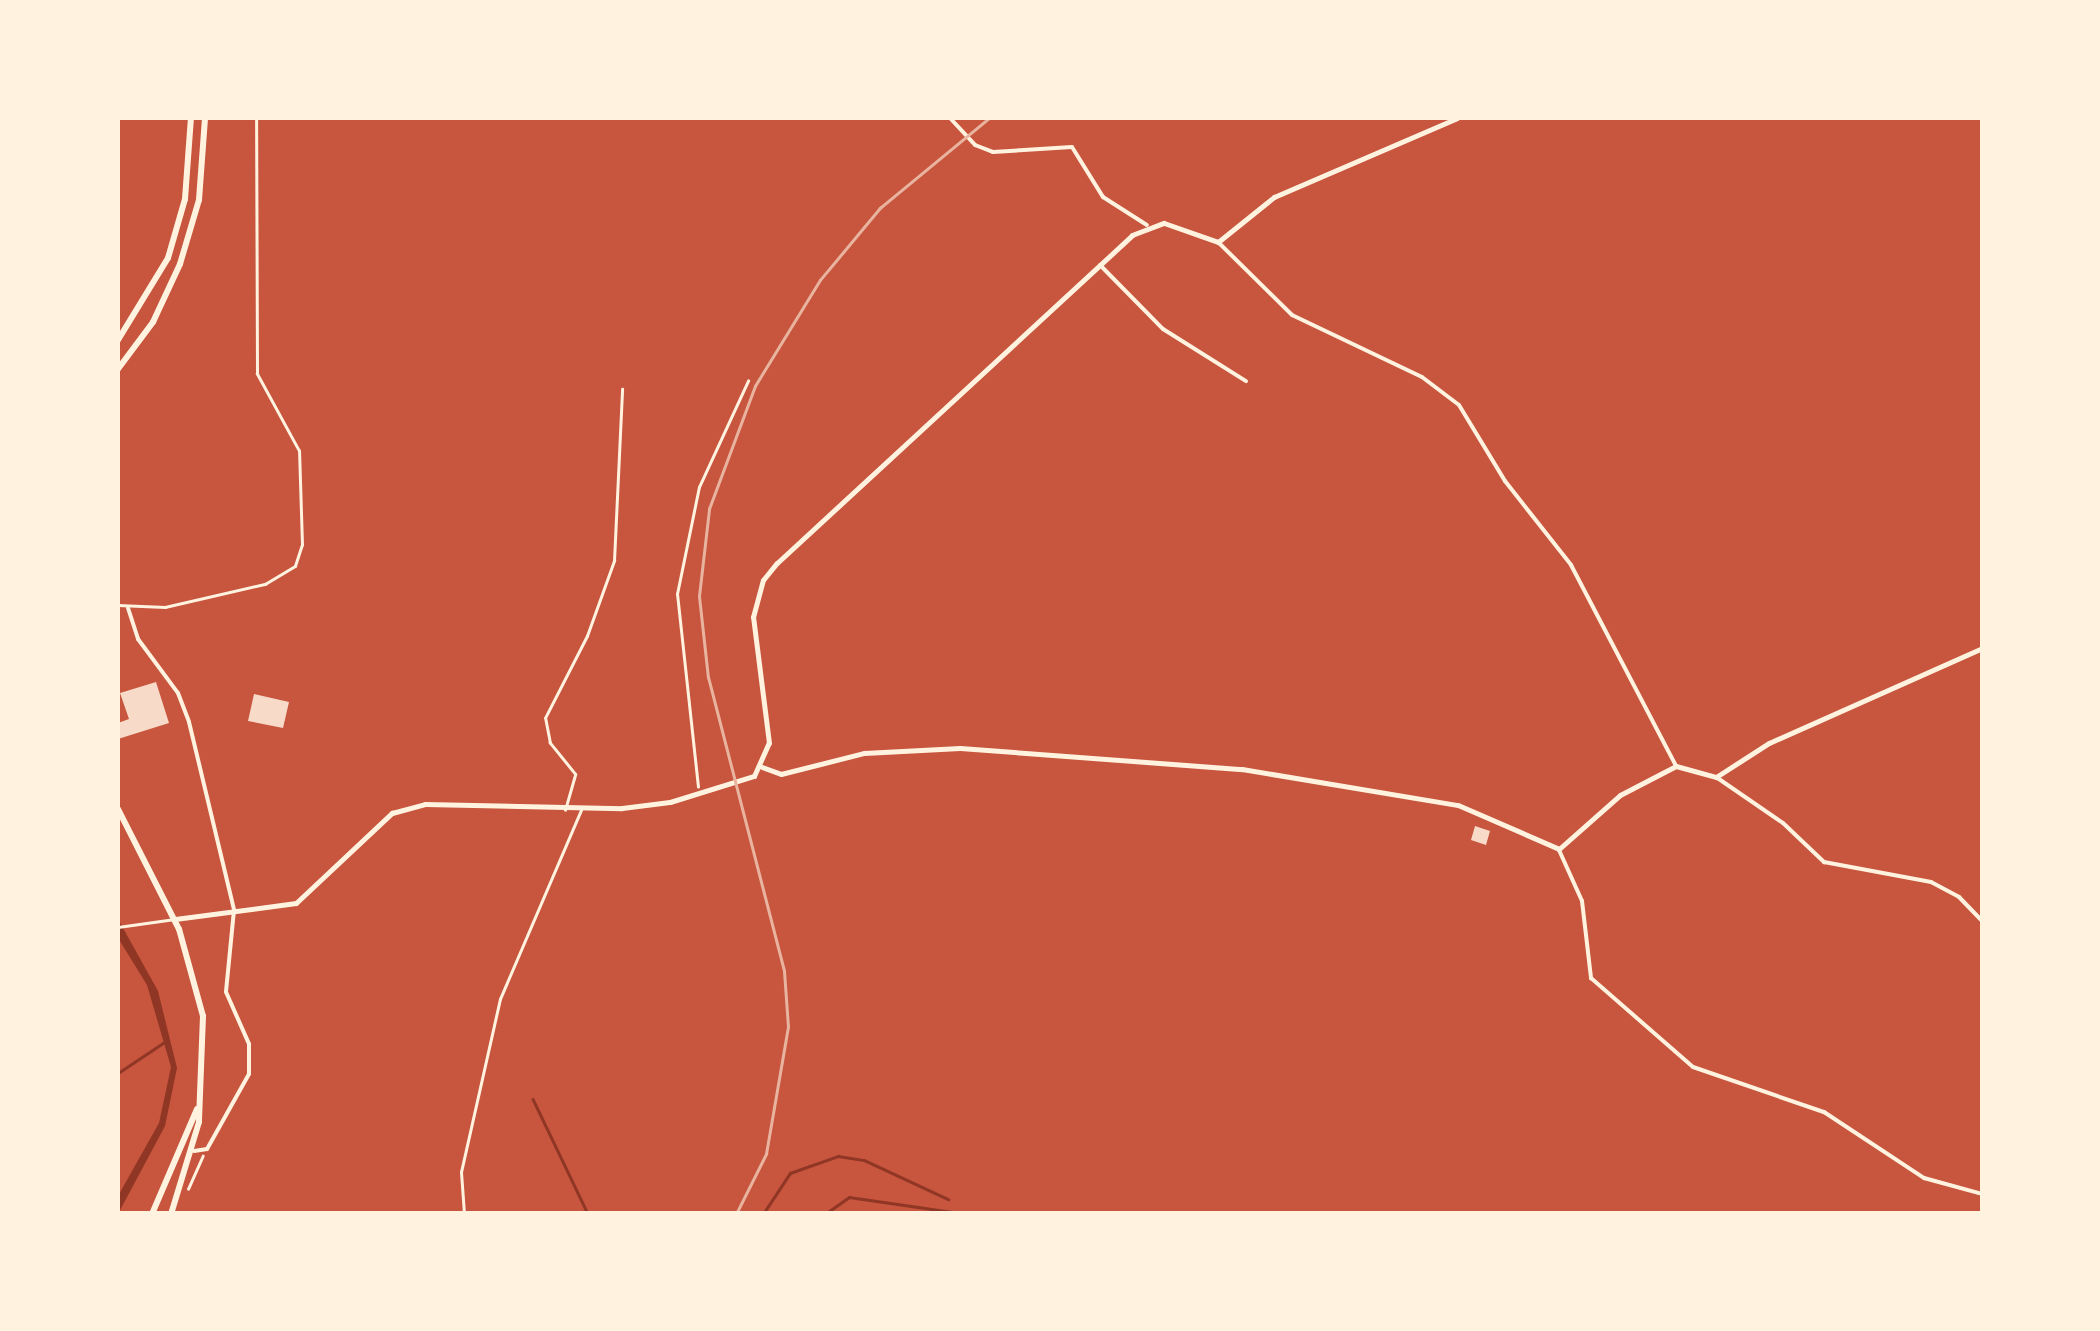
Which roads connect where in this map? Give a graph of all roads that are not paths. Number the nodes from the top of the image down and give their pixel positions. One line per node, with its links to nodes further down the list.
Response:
1 (191, 118): 9 (main road)
2 (205, 118): 10 (main road)
3 (256, 118): 14 (lane)
4 (950, 118): 6 (street)
5 (1457, 118): 7 (street)
6 (1147, 225): 7 (street); 8 (street)
7 (1218, 242): 16 (street)
8 (1100, 265): 11 (street); 17 (street)
9 (118, 340)
10 (118, 369)
11 (1246, 381)
12 (622, 389): 20 (lane)
13 (118, 606): 14 (lane)
14 (128, 608): 23 (street)
15 (1982, 648): 18 (street)
16 (1676, 766): 18 (street); 22 (street)
17 (761, 767): 21 (street); 22 (street)
18 (1716, 777): 25 (street)
19 (118, 809): 24 (main road)
20 (565, 810): 21 (street); 23 (street)
21 (581, 810): 32 (lane)
22 (1559, 849): 29 (street)
23 (234, 910): 24 (street); 28 (street)
24 (175, 919): 26 (lane); 27 (main road)
25 (1982, 921)
26 (118, 927)
27 (201, 1093): 28 (main road); 30 (main road)
28 (194, 1151): 31 (main road)
29 (1982, 1194)
30 (152, 1214)
31 (171, 1214)
32 (464, 1214)

